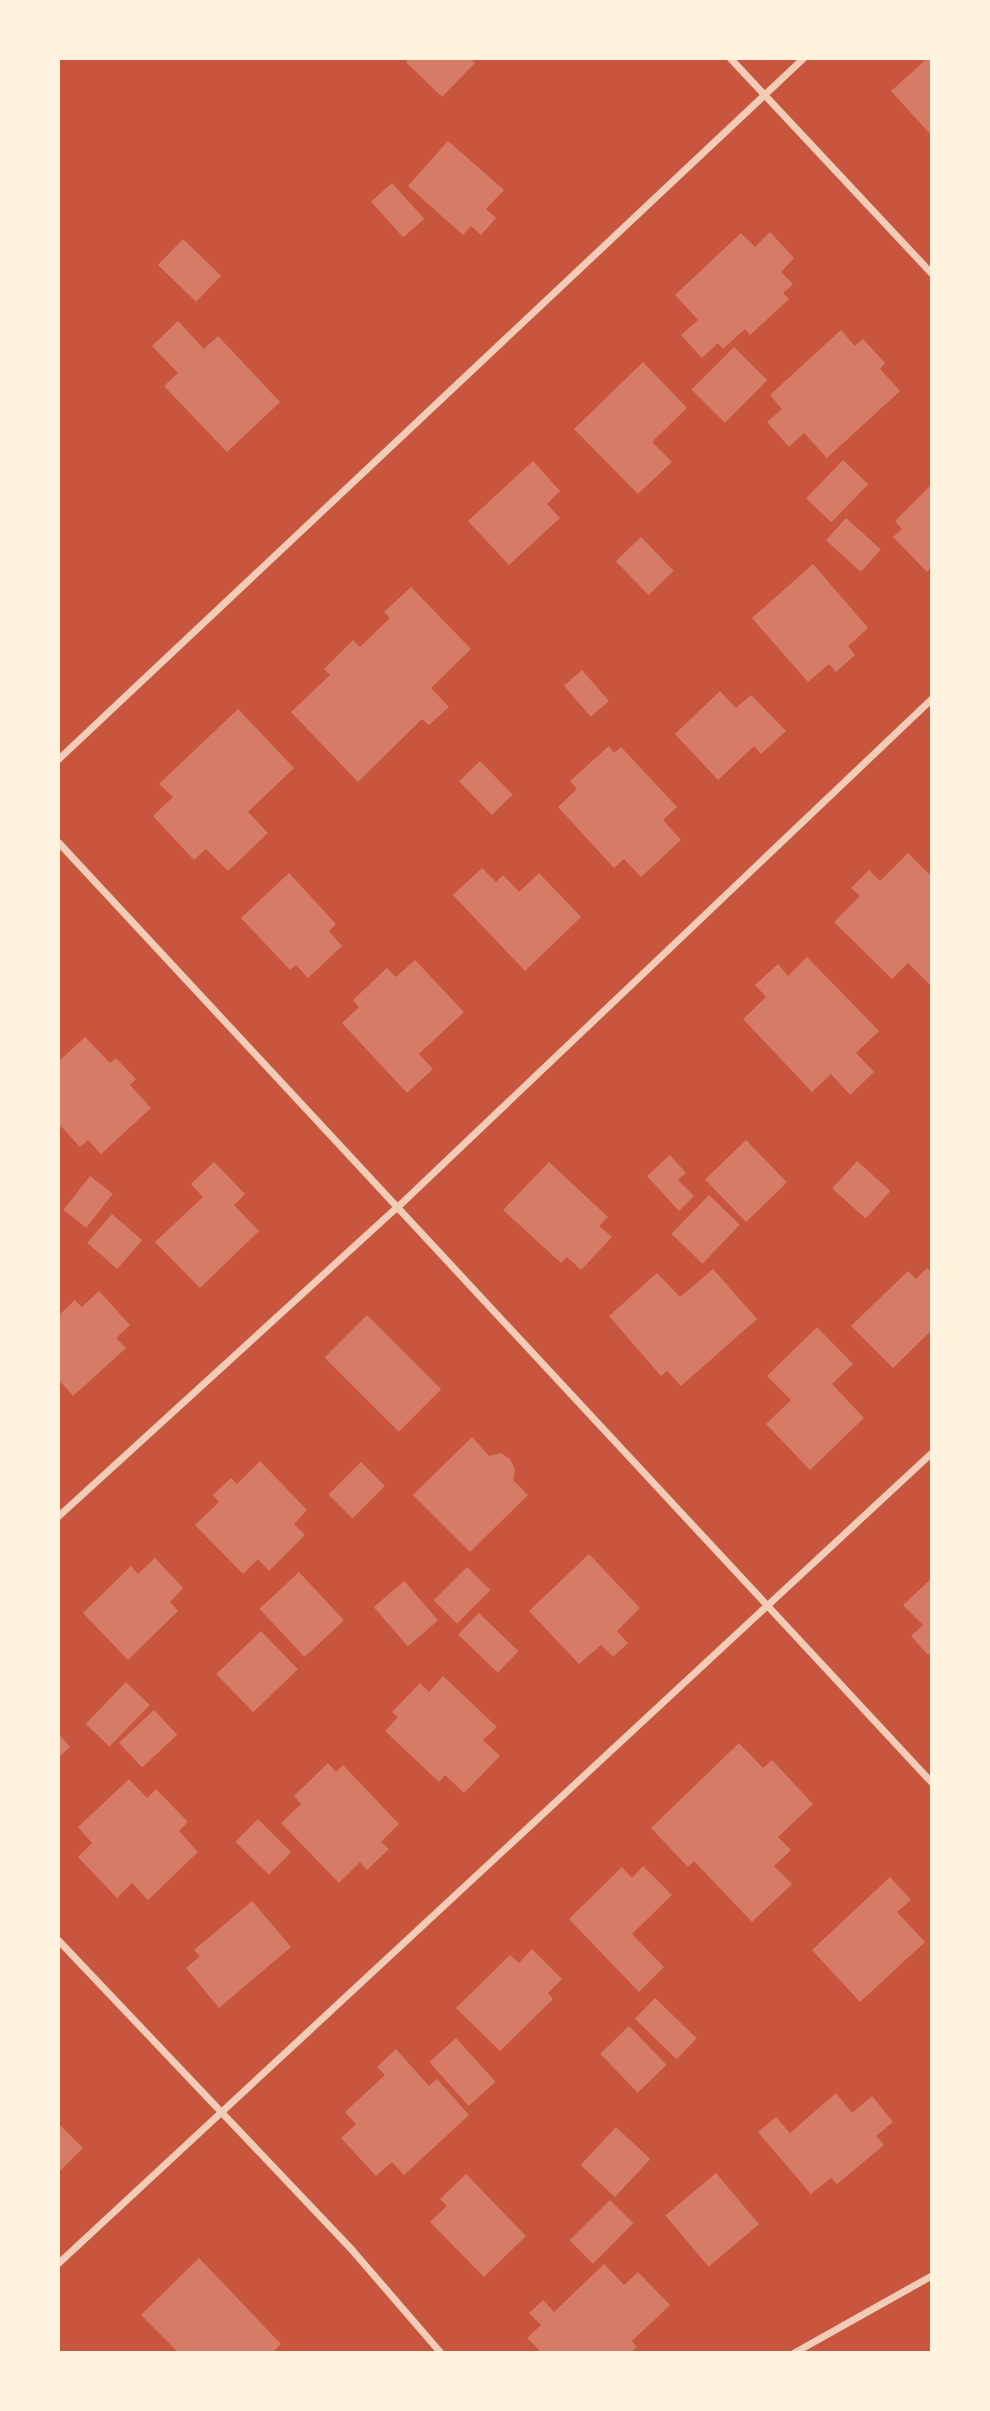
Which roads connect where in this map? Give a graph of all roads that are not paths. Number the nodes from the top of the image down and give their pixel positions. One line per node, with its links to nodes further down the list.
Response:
1 (730, 58): 3 (street)
2 (803, 58): 3 (street)
3 (764, 95): 4 (street); 6 (street)
4 (932, 274)
5 (932, 698): 8 (street)
6 (58, 759)
7 (58, 842): 8 (street)
8 (398, 1205): 10 (street); 11 (street)
9 (932, 1451): 11 (street)
10 (58, 1516)
11 (768, 1603): 12 (street); 14 (street)
12 (932, 1783)
13 (58, 1940): 14 (street)
14 (220, 2111): 15 (street); 17 (street)
15 (58, 2263)
16 (932, 2275): 18 (street)
17 (441, 2353)
18 (793, 2353)

